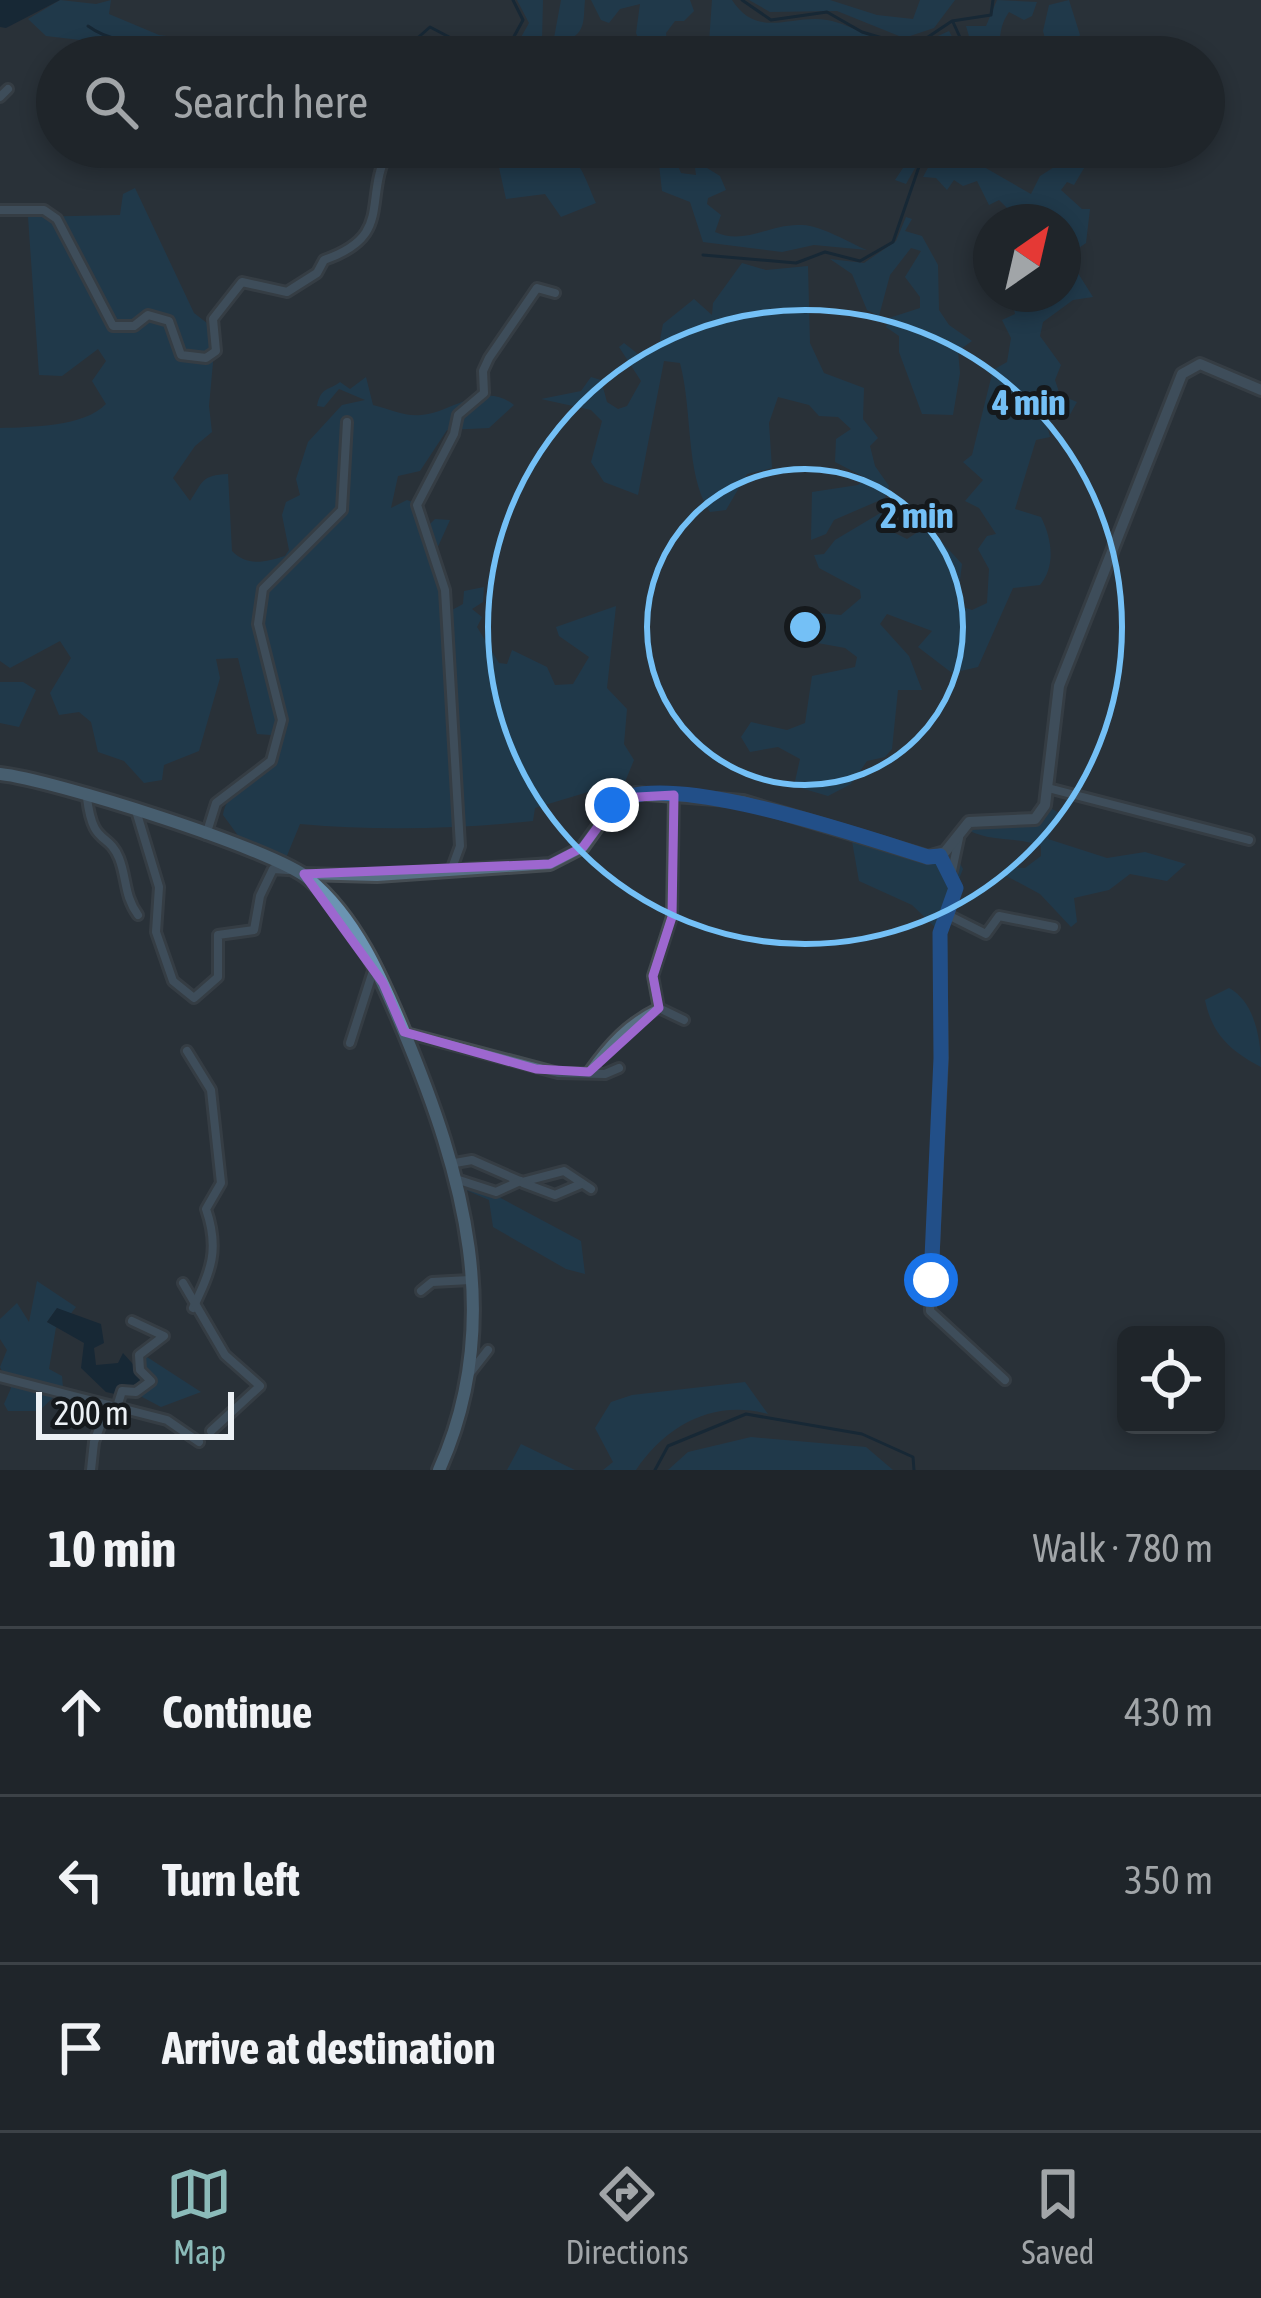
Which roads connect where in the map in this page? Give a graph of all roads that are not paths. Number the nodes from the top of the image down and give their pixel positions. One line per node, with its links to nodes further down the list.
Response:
1 (378, 168): 2 (street)
2 (0, 210)
3 (555, 292): 15 (street)
4 (1261, 390): 7 (street)
5 (347, 422): 12 (street)
6 (0, 774): 9 (main road)
7 (1046, 788): 11 (street); 13 (street)
8 (674, 795): 14 (street); 15 (street); 22 (street)
9 (87, 798): 10 (main road); 19 (street)
10 (137, 814): 12 (main road); 17 (street)
11 (962, 828): 14 (street); 16 (street)
12 (206, 835): 17 (main road)
13 (1249, 840)
14 (940, 856): 16 (street)
15 (452, 868): 17 (street)
16 (952, 872): 18 (street)
17 (302, 873): 21 (main road)
18 (946, 914): 20 (street); 42 (street)
19 (138, 915)
20 (1054, 927)
21 (375, 966): 24 (main road); 25 (street)
22 (659, 1008): 23 (street); 28 (street)
23 (684, 1020)
24 (404, 1032): 28 (street); 29 (main road)
25 (350, 1043)
26 (187, 1051): 37 (street)
27 (619, 1068): 28 (street)
28 (590, 1072)
29 (455, 1163): 30 (main road); 31 (street)
30 (459, 1180): 31 (street); 34 (main road)
31 (521, 1182): 32 (street); 32 (street)
32 (580, 1184): 33 (street)
33 (591, 1189)
34 (470, 1280): 36 (street); 40 (main road)
35 (183, 1283): 37 (street)
36 (421, 1291)
37 (193, 1308): 44 (street)
38 (132, 1321): 43 (street)
39 (488, 1350): 40 (street)
40 (470, 1373): 47 (main road)
41 (0, 1377): 43 (street)
42 (1005, 1380)
43 (111, 1409): 45 (street); 46 (street)
44 (211, 1431)
45 (199, 1442)
46 (91, 1470)
47 (439, 1470)

